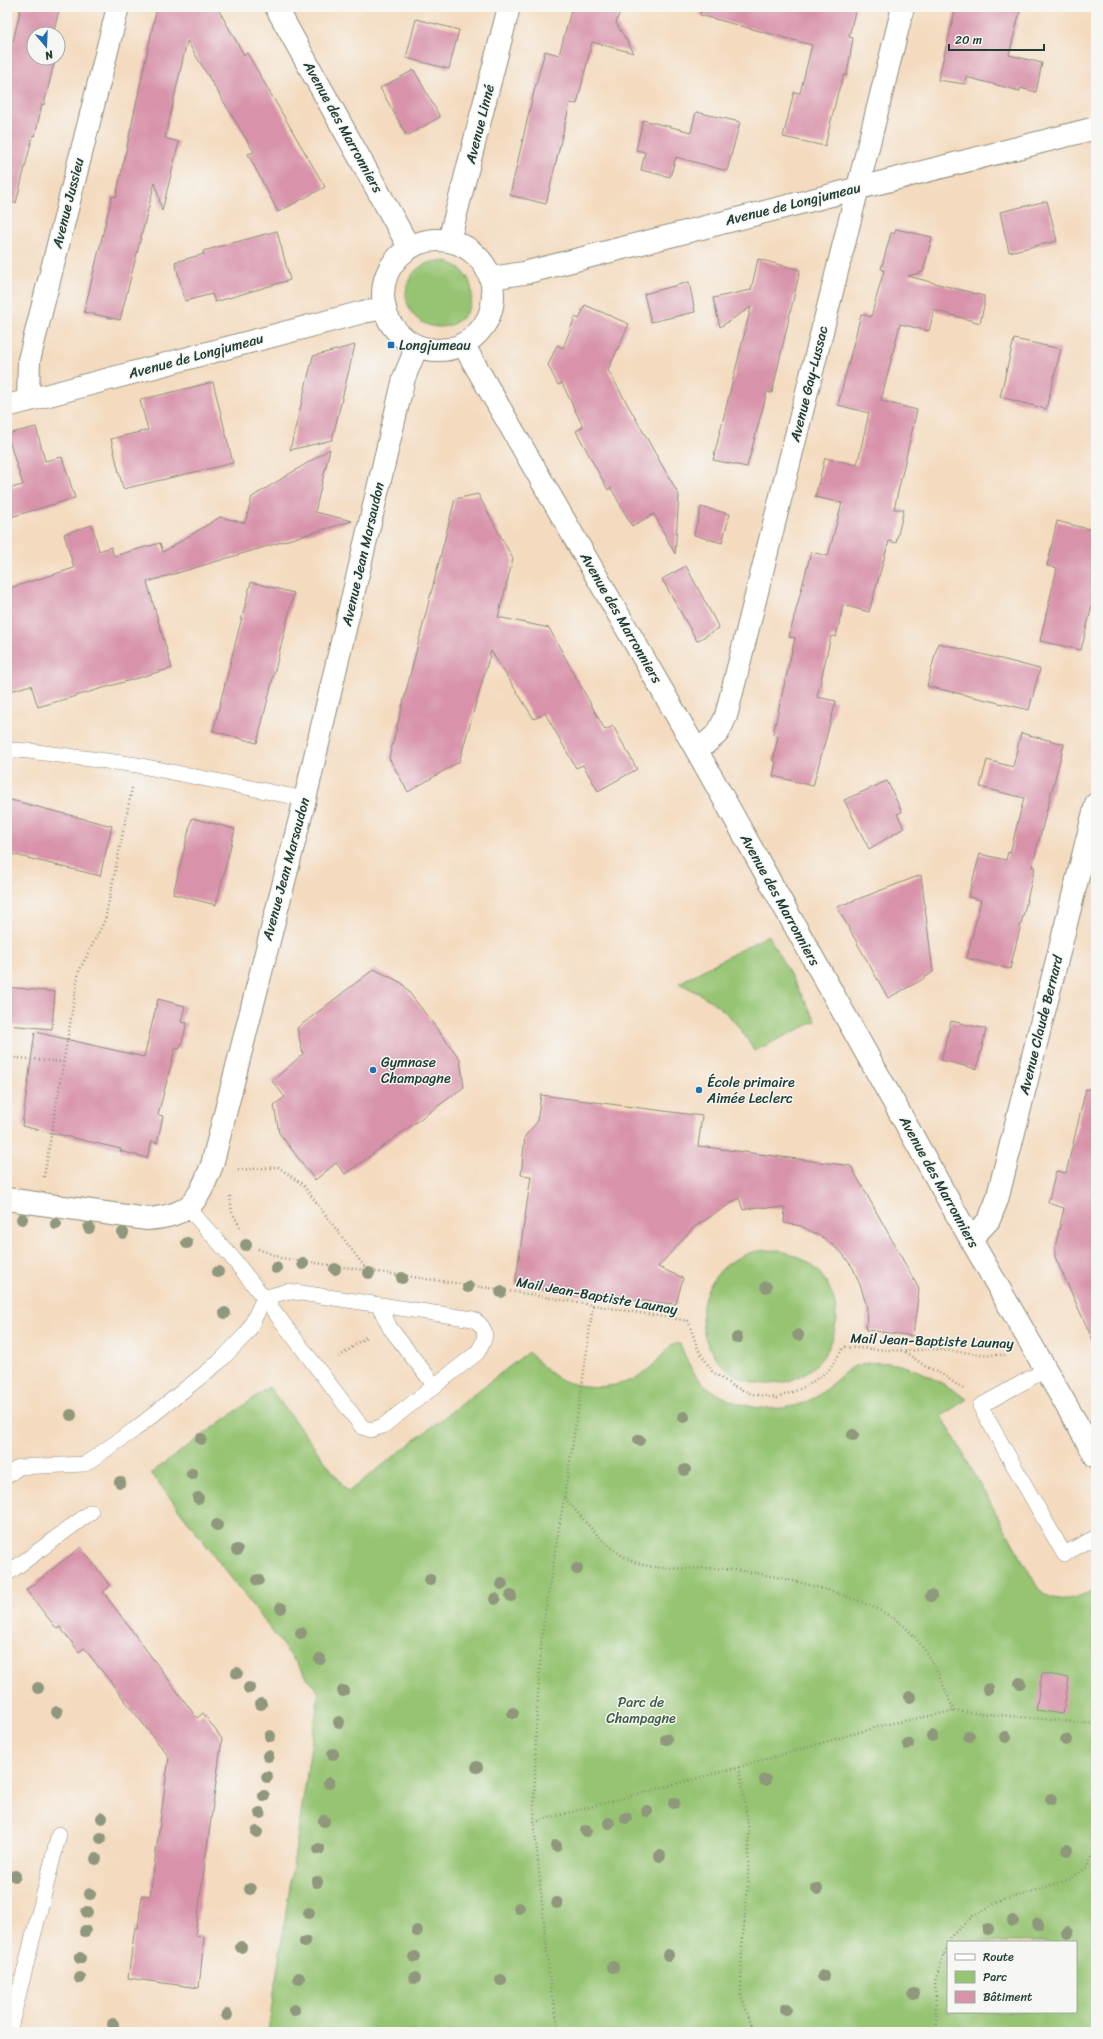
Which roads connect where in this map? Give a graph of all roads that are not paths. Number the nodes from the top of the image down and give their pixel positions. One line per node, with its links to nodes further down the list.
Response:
1 (118, 7): 13 (street, Avenue Jussieu)
2 (276, 7): 8 (street, Avenue des Marronniers)
3 (509, 7): 7 (street, Avenue Linné)
4 (902, 7): 6 (street, Avenue Gay-Lussac)
5 (1096, 128): 6 (street, Avenue de Longjumeau)
6 (858, 187): 9 (street, Avenue de Longjumeau); 16 (street, Avenue Gay-Lussac)
7 (449, 241): 8 (street); 9 (street)
8 (409, 248): 10 (street)
9 (491, 278): 11 (street)
10 (385, 308): 12 (street); 13 (street, Avenue de Longjumeau)
11 (463, 344): 12 (street); 16 (street, Avenue des Marronniers)
12 (417, 346): 17 (street, Avenue Jean Marsaudon)
13 (28, 400): 14 (street, Avenue de Longjumeau)
14 (7, 406)
15 (7, 750): 17 (lane)
16 (697, 751): 21 (street, Avenue des Marronniers)
17 (305, 798): 20 (street, Avenue Jean Marsaudon)
18 (1096, 804): 21 (street, Avenue Claude Bernard)
19 (7, 1199): 20 (street, Avenue Jean Marsaudon)
20 (188, 1208): 22 (lane)
21 (971, 1239): 24 (street, Avenue des Marronniers)
22 (264, 1298): 23 (lane); 25 (lane); 27 (lane)
23 (379, 1305): 25 (lane); 25 (lane)
24 (1042, 1362): 26 (street, Avenue des Marronniers); 29 (lane)
25 (435, 1386)
26 (1096, 1457)
27 (7, 1476)
28 (91, 1512): 30 (lane)
29 (1096, 1537)
30 (7, 1574)
31 (59, 1834): 32 (lane)
32 (9, 2032)

